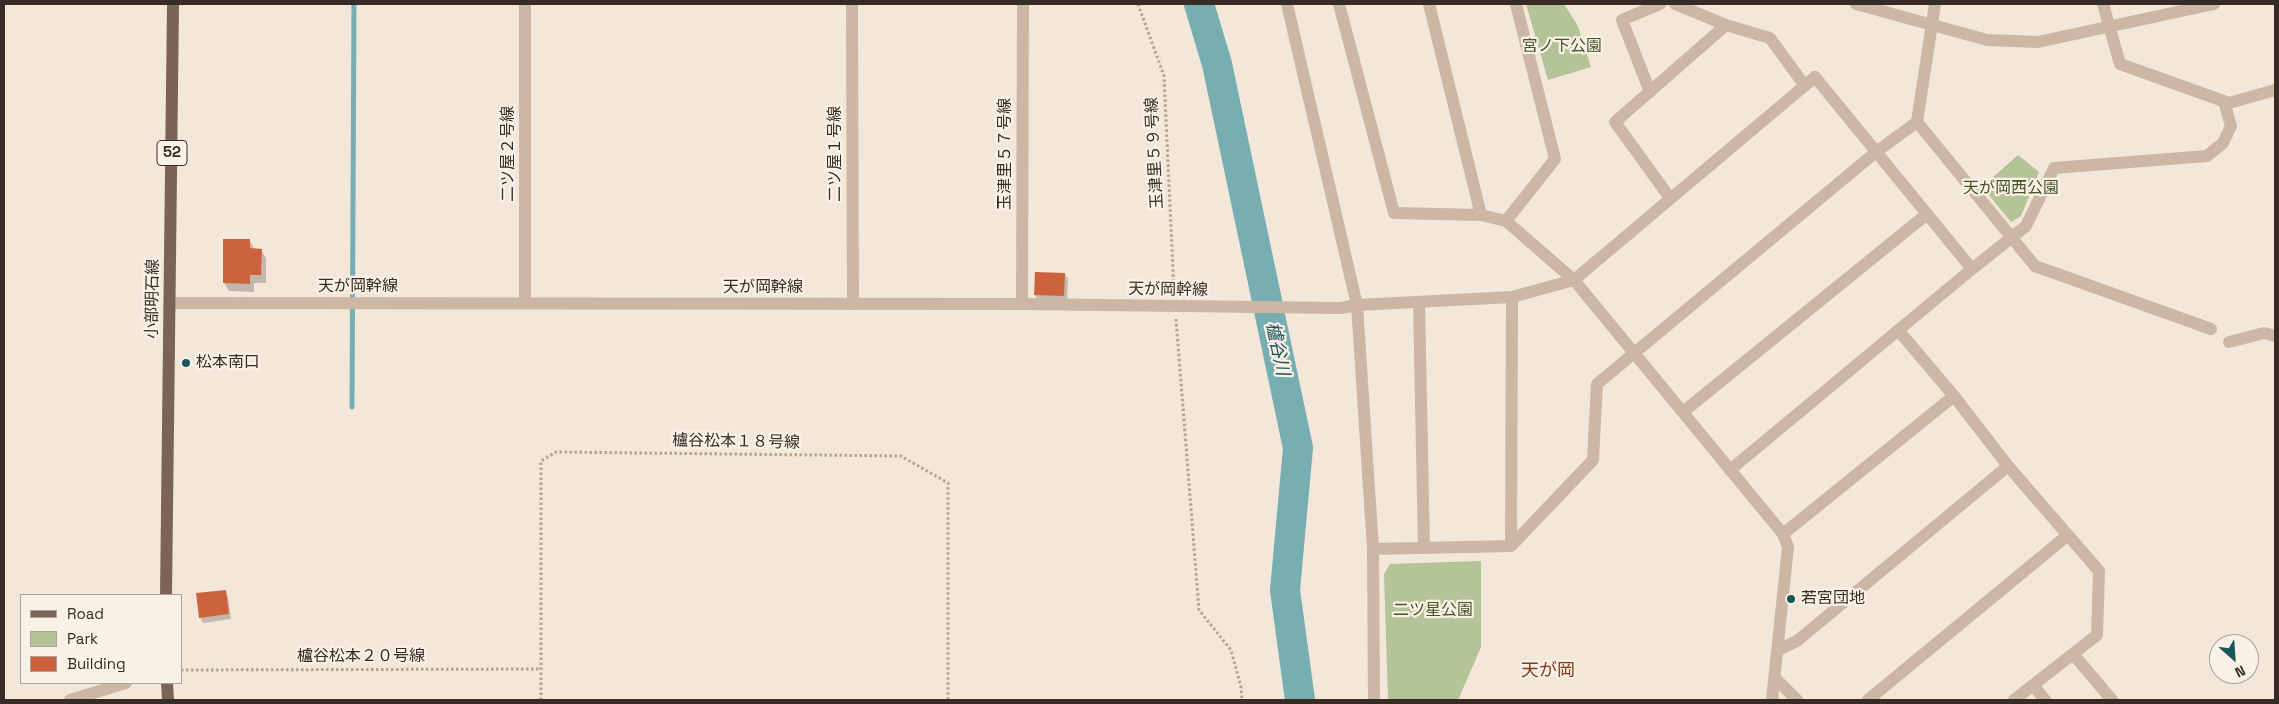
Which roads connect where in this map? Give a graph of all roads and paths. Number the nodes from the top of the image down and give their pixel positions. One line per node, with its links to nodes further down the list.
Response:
1 (173, 4): 33 (main road, 小部明石線 / 52)
2 (525, 4): 35 (street, 二ツ屋２号線)
3 (852, 4): 36 (street, 二ツ屋１号線)
4 (1023, 4): 37 (street, 玉津里５７号線)
5 (1138, 4): 39 (path, 玉津里５９号線)
6 (1287, 4): 38 (street)
7 (1339, 4): 27 (street)
8 (1429, 4): 27 (street)
9 (1516, 4): 28 (street)
10 (1660, 4): 21 (street)
11 (1675, 4): 16 (street)
12 (1856, 4): 17 (street)
13 (1935, 4): 17 (street)
14 (2103, 4): 18 (street)
15 (2214, 4): 18 (street)
16 (1726, 25): 19 (street); 21 (street)
17 (1930, 26): 18 (street); 23 (street)
18 (2108, 28): 22 (street)
19 (1804, 86): 24 (street); 25 (street)
20 (2275, 90): 22 (street)
21 (1650, 92): 25 (street)
22 (2224, 101): 29 (street)
23 (1917, 122): 24 (street); 29 (street)
24 (1876, 152): 26 (street); 44 (street)
25 (1670, 198): 31 (street)
26 (1927, 214): 30 (street); 46 (street)
27 (1481, 215): 28 (street)
28 (1506, 221): 31 (street)
29 (2013, 238): 30 (street); 40 (street)
30 (1972, 269): 41 (street)
31 (1574, 280): 32 (street, 天が岡幹線); 44 (street)
32 (1512, 297): 34 (street, 天が岡幹線); 51 (street)
33 (170, 302): 35 (street, 天が岡幹線); 54 (main road, 小部明石線 / 52)
34 (1419, 302): 38 (street, 天が岡幹線); 52 (street)
35 (525, 303): 36 (street, 天が岡幹線)
36 (853, 304): 37 (street, 天が岡幹線)
37 (1022, 304): 39 (street, 天が岡幹線)
38 (1357, 305): 39 (street, 天が岡幹線); 53 (street)
39 (1179, 306): 67 (path, 玉津里５９号線)
40 (2211, 329)
41 (1898, 330): 45 (street); 48 (street)
42 (2275, 336): 43 (street)
43 (2229, 342)
44 (1635, 353): 46 (street); 51 (street)
45 (1954, 396): 47 (street); 49 (street)
46 (1683, 412): 48 (street)
47 (2008, 466): 50 (street); 55 (street)
48 (1730, 470): 49 (street)
49 (1783, 534): 55 (street)
50 (2068, 535): 56 (street); 71 (street)
51 (1511, 546): 52 (street)
52 (1424, 548): 53 (street)
53 (1373, 549): 68 (street)
54 (166, 594)
55 (1778, 650): 59 (street)
56 (2074, 654): 62 (street); 74 (street)
57 (540, 669): 58 (path, 櫨谷松本２０号線); 65 (path, 櫨谷松本１８号線); 66 (path, 櫨谷松本１８号線)
58 (182, 670)
59 (1775, 678): 69 (street); 70 (street)
60 (123, 684): 63 (street)
61 (167, 684): 64 (main road)
62 (2033, 685): 72 (street); 73 (street)
63 (70, 700)
64 (168, 700)
65 (541, 700)
66 (948, 700)
67 (1242, 700)
68 (1374, 700)
69 (1772, 700)
70 (1797, 700)
71 (1868, 700)
72 (2014, 700)
73 (2045, 700)
74 (2112, 700)

